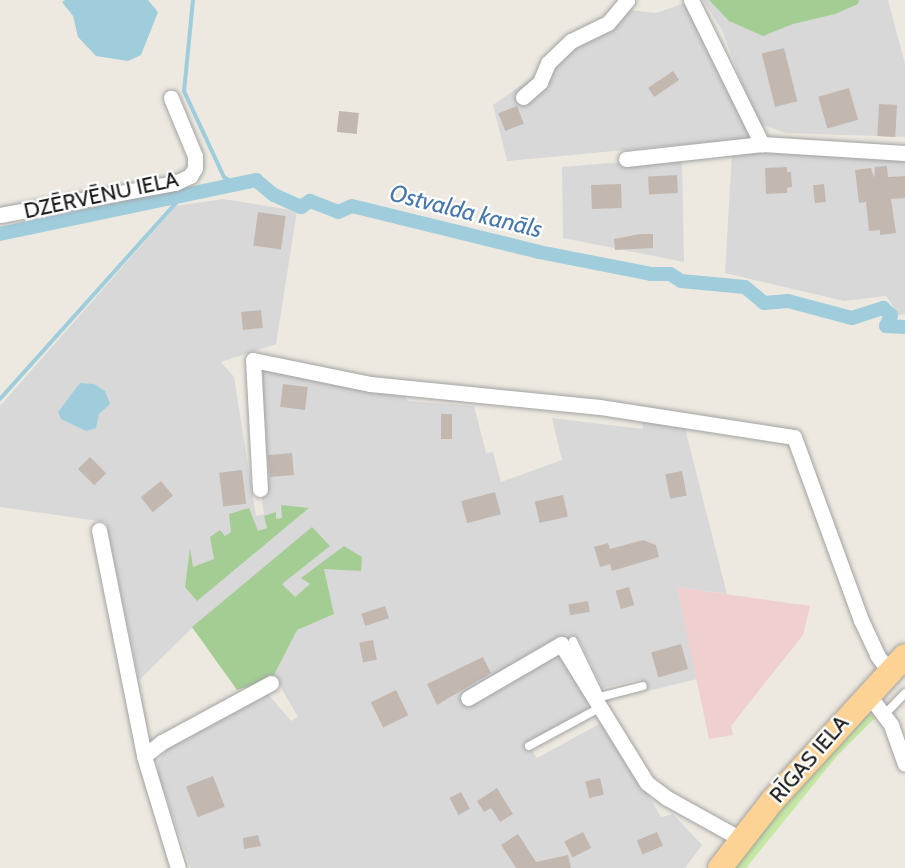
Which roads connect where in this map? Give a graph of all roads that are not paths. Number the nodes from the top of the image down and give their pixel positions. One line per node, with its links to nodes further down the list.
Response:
1 (627, 0): 3 (street)
2 (691, 0): 5 (street)
3 (523, 97)
4 (171, 98): 8 (street, DZĒRVĒNU IELA)
5 (762, 144): 6 (street); 7 (street)
6 (905, 153)
7 (626, 159)
8 (0, 215)
9 (260, 489): 12 (street)
10 (99, 530): 21 (street)
11 (573, 641): 18 (lane)
12 (897, 664): 16 (main road, RĪGAS IELA)
13 (270, 683): 21 (street)
14 (643, 686): 18 (lane)
15 (905, 693): 19 (lane)
16 (868, 694): 19 (street); 23 (main road, RĪGAS IELA)
17 (468, 698): 18 (street)
18 (601, 703): 20 (lane); 23 (street)
19 (885, 714): 22 (street)
20 (529, 746)
21 (144, 756): 24 (street)
22 (905, 764)
23 (741, 839): 25 (main road, RĪGAS IELA)
24 (178, 868)
25 (720, 868)

